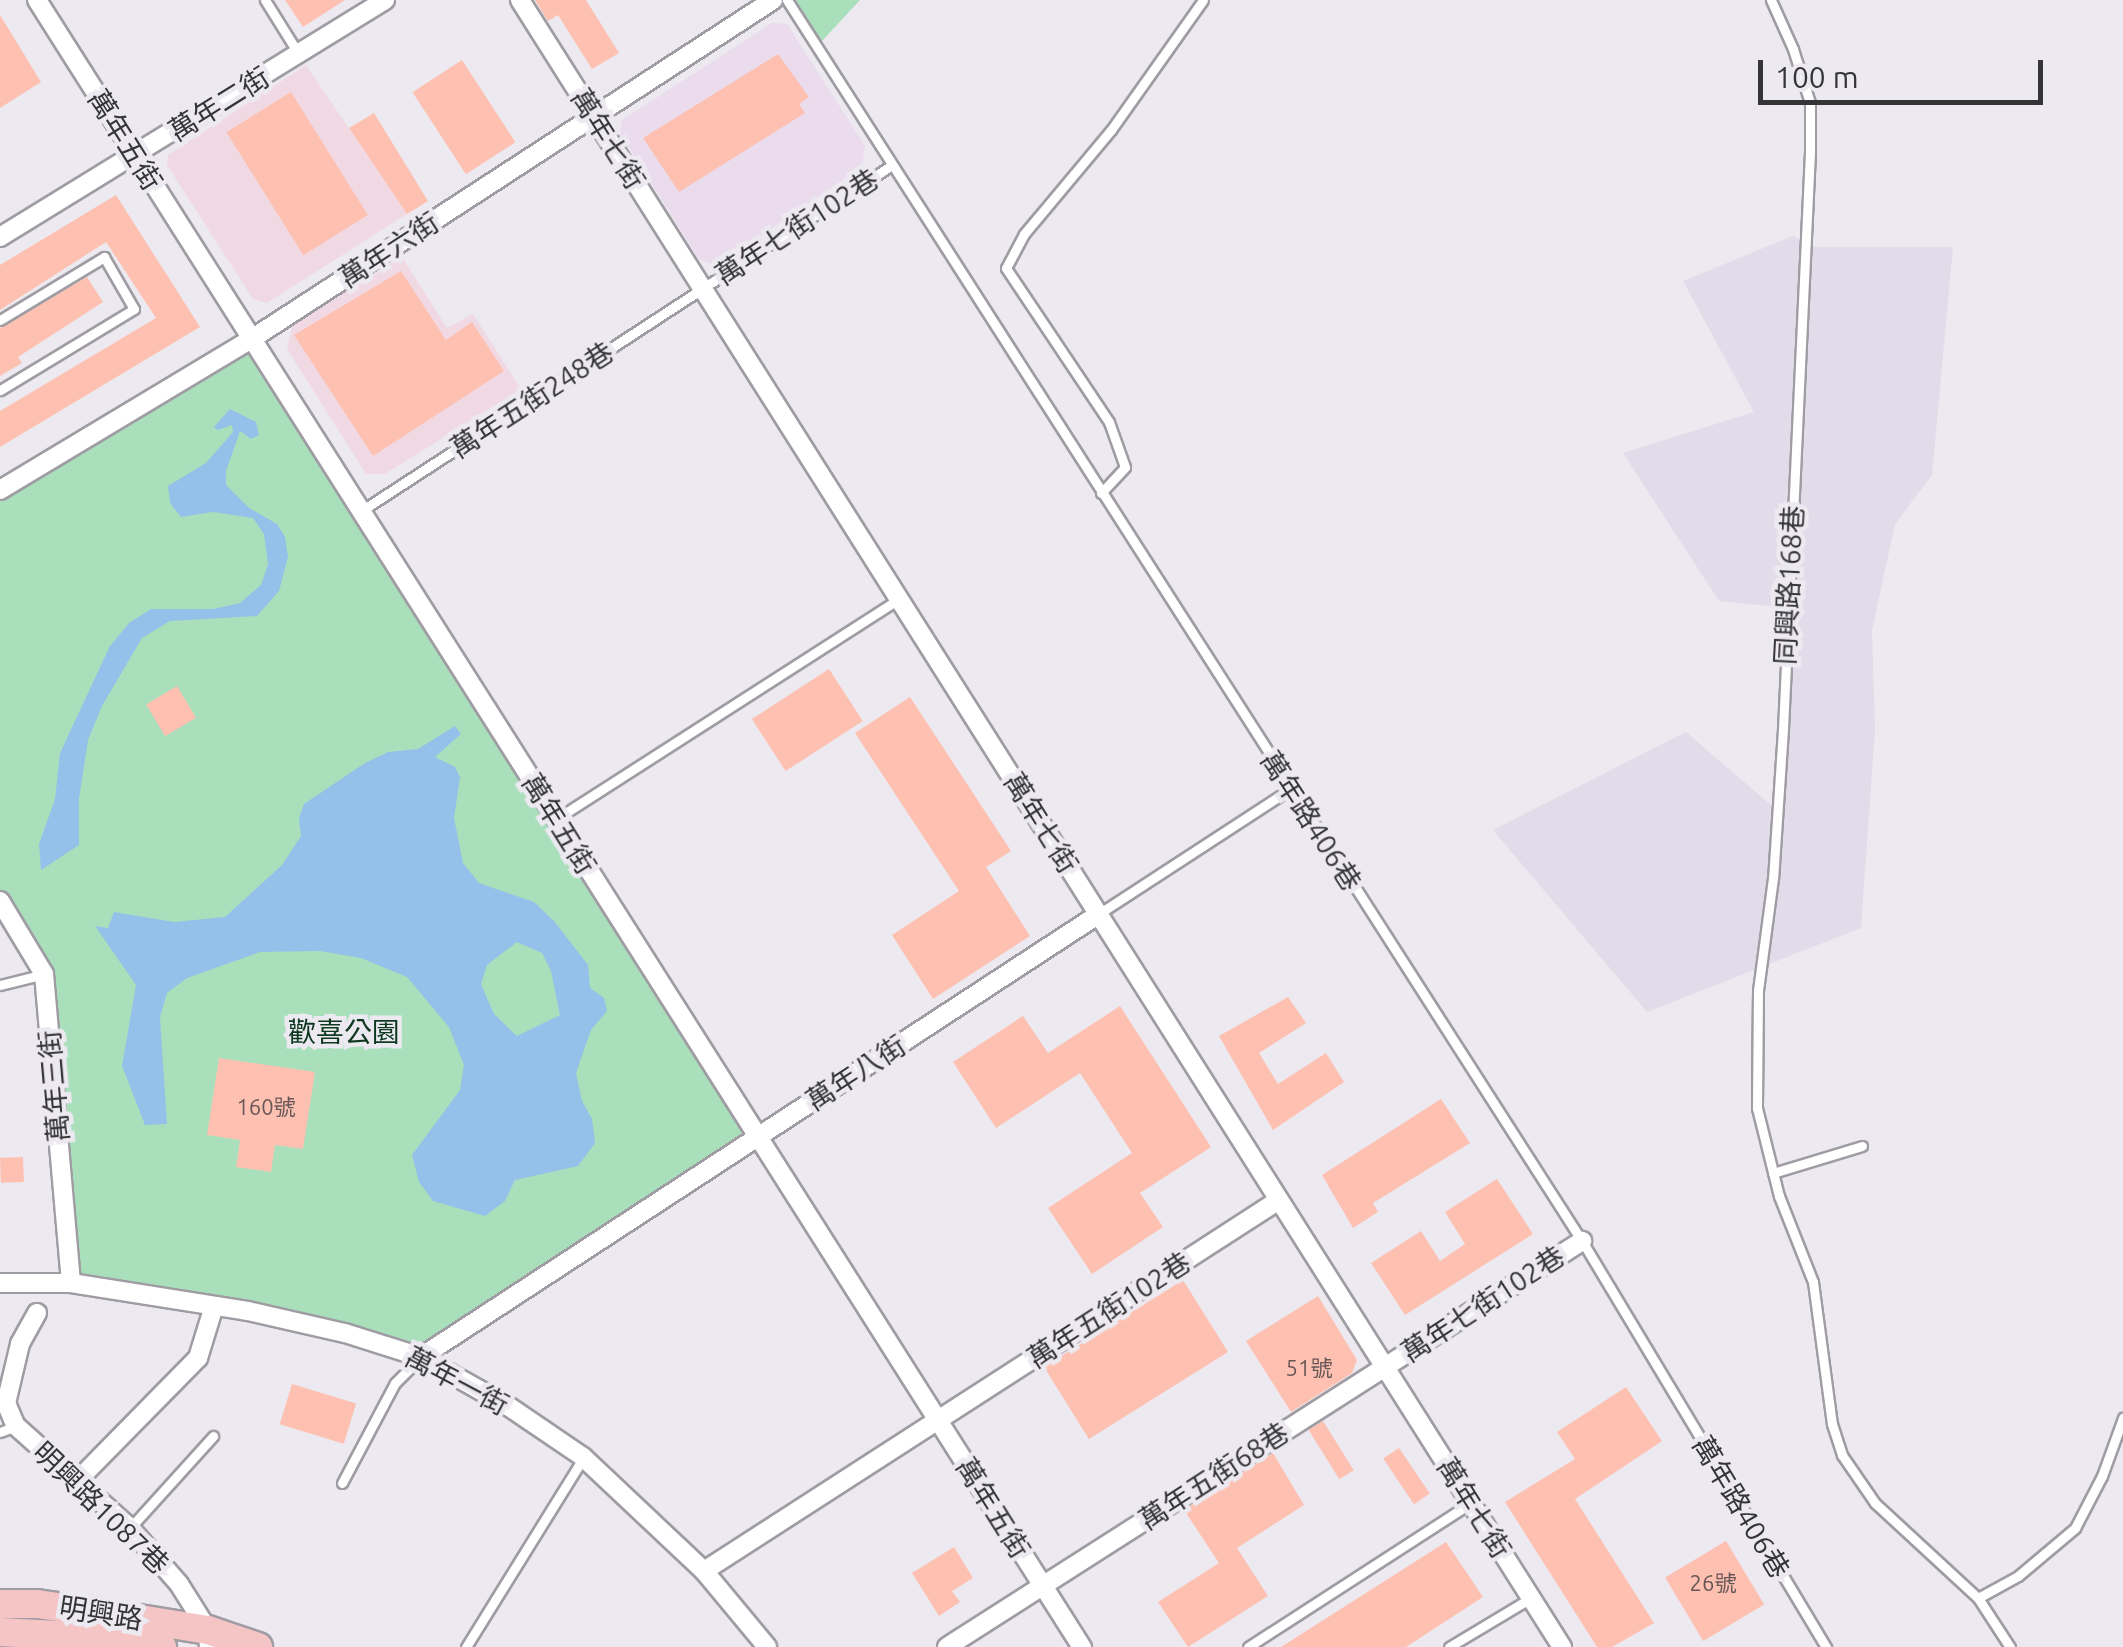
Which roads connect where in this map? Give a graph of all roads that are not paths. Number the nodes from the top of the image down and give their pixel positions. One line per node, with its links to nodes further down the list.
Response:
1 (37, 0): 11 (street, 萬年五街)
2 (265, 0): 9 (lane)
3 (385, 0): 9 (street, 萬年二街)
4 (520, 0): 10 (street, 萬年七街)
5 (773, 0): 10 (street, 萬年六街)
6 (787, 0): 12 (lane, 萬年路406巷)
7 (1203, 0): 19 (lane)
8 (1771, 0): 30 (lane, 同興路168巷)
9 (300, 54): 11 (street, 萬年二街)
10 (593, 116): 14 (street, 萬年七街); 16 (street, 萬年六街)
11 (135, 156): 13 (street, 萬年二街); 16 (street, 萬年五街)
12 (892, 165): 14 (lane, 萬年七街102巷); 19 (lane, 萬年路406巷)
13 (0, 236)
14 (703, 288): 20 (lane, 萬年五街248巷); 21 (street, 萬年七街)
15 (0, 320): 17 (lane)
16 (250, 340): 18 (street, 萬年六街); 20 (street, 萬年五街)
17 (0, 390)
18 (0, 490)
19 (1101, 493): 22 (lane, 萬年路406巷)
20 (361, 511): 23 (street, 萬年五街)
21 (900, 599): 23 (lane); 25 (street, 萬年七街)
22 (1290, 789): 25 (lane, 萬年八街); 32 (lane, 萬年路406巷)
23 (556, 819): 28 (street, 萬年五街)
24 (0, 901): 26 (street, 萬年三街)
25 (1099, 914): 28 (street, 萬年八街); 31 (street, 萬年七街)
26 (44, 974): 27 (lane); 34 (street, 萬年三街)
27 (0, 985)
28 (758, 1137): 37 (street, 萬年八街); 40 (street, 萬年五街)
29 (1862, 1146): 30 (lane)
30 (1773, 1173): 51 (lane, 同興路168巷)
31 (1280, 1200): 38 (street, 萬年七街); 40 (street, 萬年五街102巷)
32 (1582, 1241): 38 (street, 萬年七街102巷); 64 (lane, 萬年路406巷)
33 (0, 1283): 34 (street, 萬年一街)
34 (71, 1283): 35 (street, 萬年一街)
35 (214, 1306): 37 (street, 萬年一街); 44 (street)
36 (37, 1313): 41 (street, 明興路1087巷)
37 (422, 1357): 43 (street, 萬年一街); 45 (lane)
38 (1385, 1366): 46 (street, 萬年七街); 49 (street, 萬年五街68巷)
39 (2123, 1418): 51 (lane)
40 (938, 1421): 48 (street, 萬年五街102巷); 49 (street, 萬年五街)
41 (8, 1429): 44 (street, 明興路1087巷)
42 (212, 1436): 47 (lane)
43 (584, 1456): 48 (street, 萬年一街); 57 (lane)
44 (77, 1481): 47 (street, 明興路1087巷)
45 (342, 1482)
46 (1471, 1503): 50 (street, 萬年七街); 61 (lane)
47 (130, 1528): 54 (street, 明興路1087巷)
48 (704, 1570): 58 (street, 萬年一街)
49 (1042, 1585): 59 (street, 萬年五街68巷); 60 (street, 萬年五街)
50 (1531, 1598): 62 (lane); 63 (street, 萬年七街)
51 (1978, 1598): 65 (lane, 同興路168巷)
52 (0, 1604): 54 (main road, 明興路)
53 (0, 1632): 55 (main road, 明興路)
54 (208, 1639): 56 (main road, 明興路)
55 (162, 1647)
56 (258, 1647)
57 (466, 1647)
58 (767, 1647)
59 (947, 1647)
60 (1082, 1647)
61 (1248, 1647)
62 (1449, 1647)
63 (1562, 1647)
64 (1826, 1647)
65 (2010, 1647)

